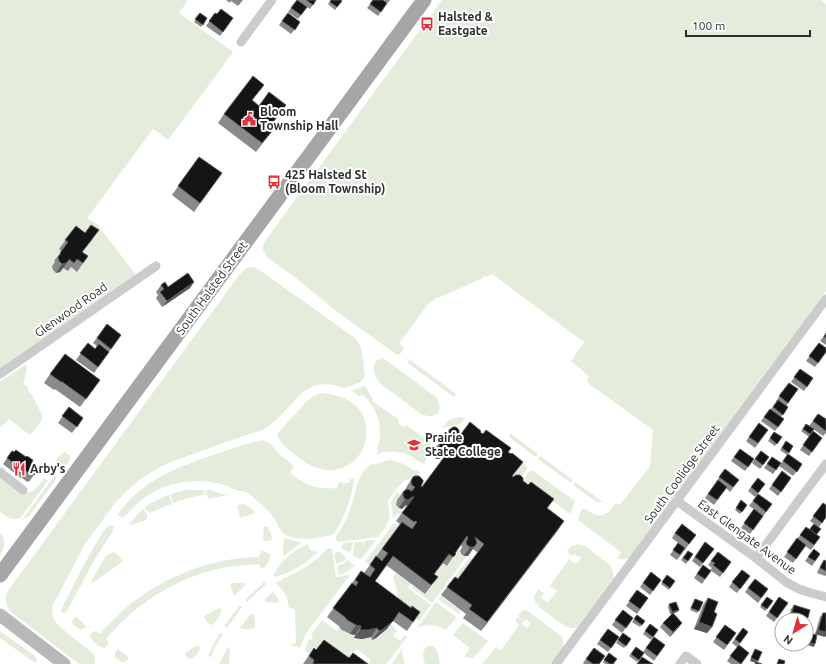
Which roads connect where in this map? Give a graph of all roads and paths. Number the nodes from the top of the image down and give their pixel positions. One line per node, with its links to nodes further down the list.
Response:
1 (272, 0): 3 (street)
2 (424, 0): 12 (main road, South Halsted Street)
3 (241, 42)
4 (156, 266): 6 (street, Glenwood Road)
5 (826, 299): 10 (street, South Coolidge Street)
6 (0, 374)
7 (826, 464): 11 (street)
8 (0, 472): 9 (street)
9 (23, 490)
10 (677, 501): 11 (street, East Glengate Avenue); 16 (street, South Coolidge Street)
11 (756, 558): 13 (street, East Glengate Avenue)
12 (0, 575)
13 (826, 597)
14 (0, 615): 15 (main road)
15 (64, 664)
16 (556, 664)
17 (680, 664): 18 (street)
18 (696, 664)

